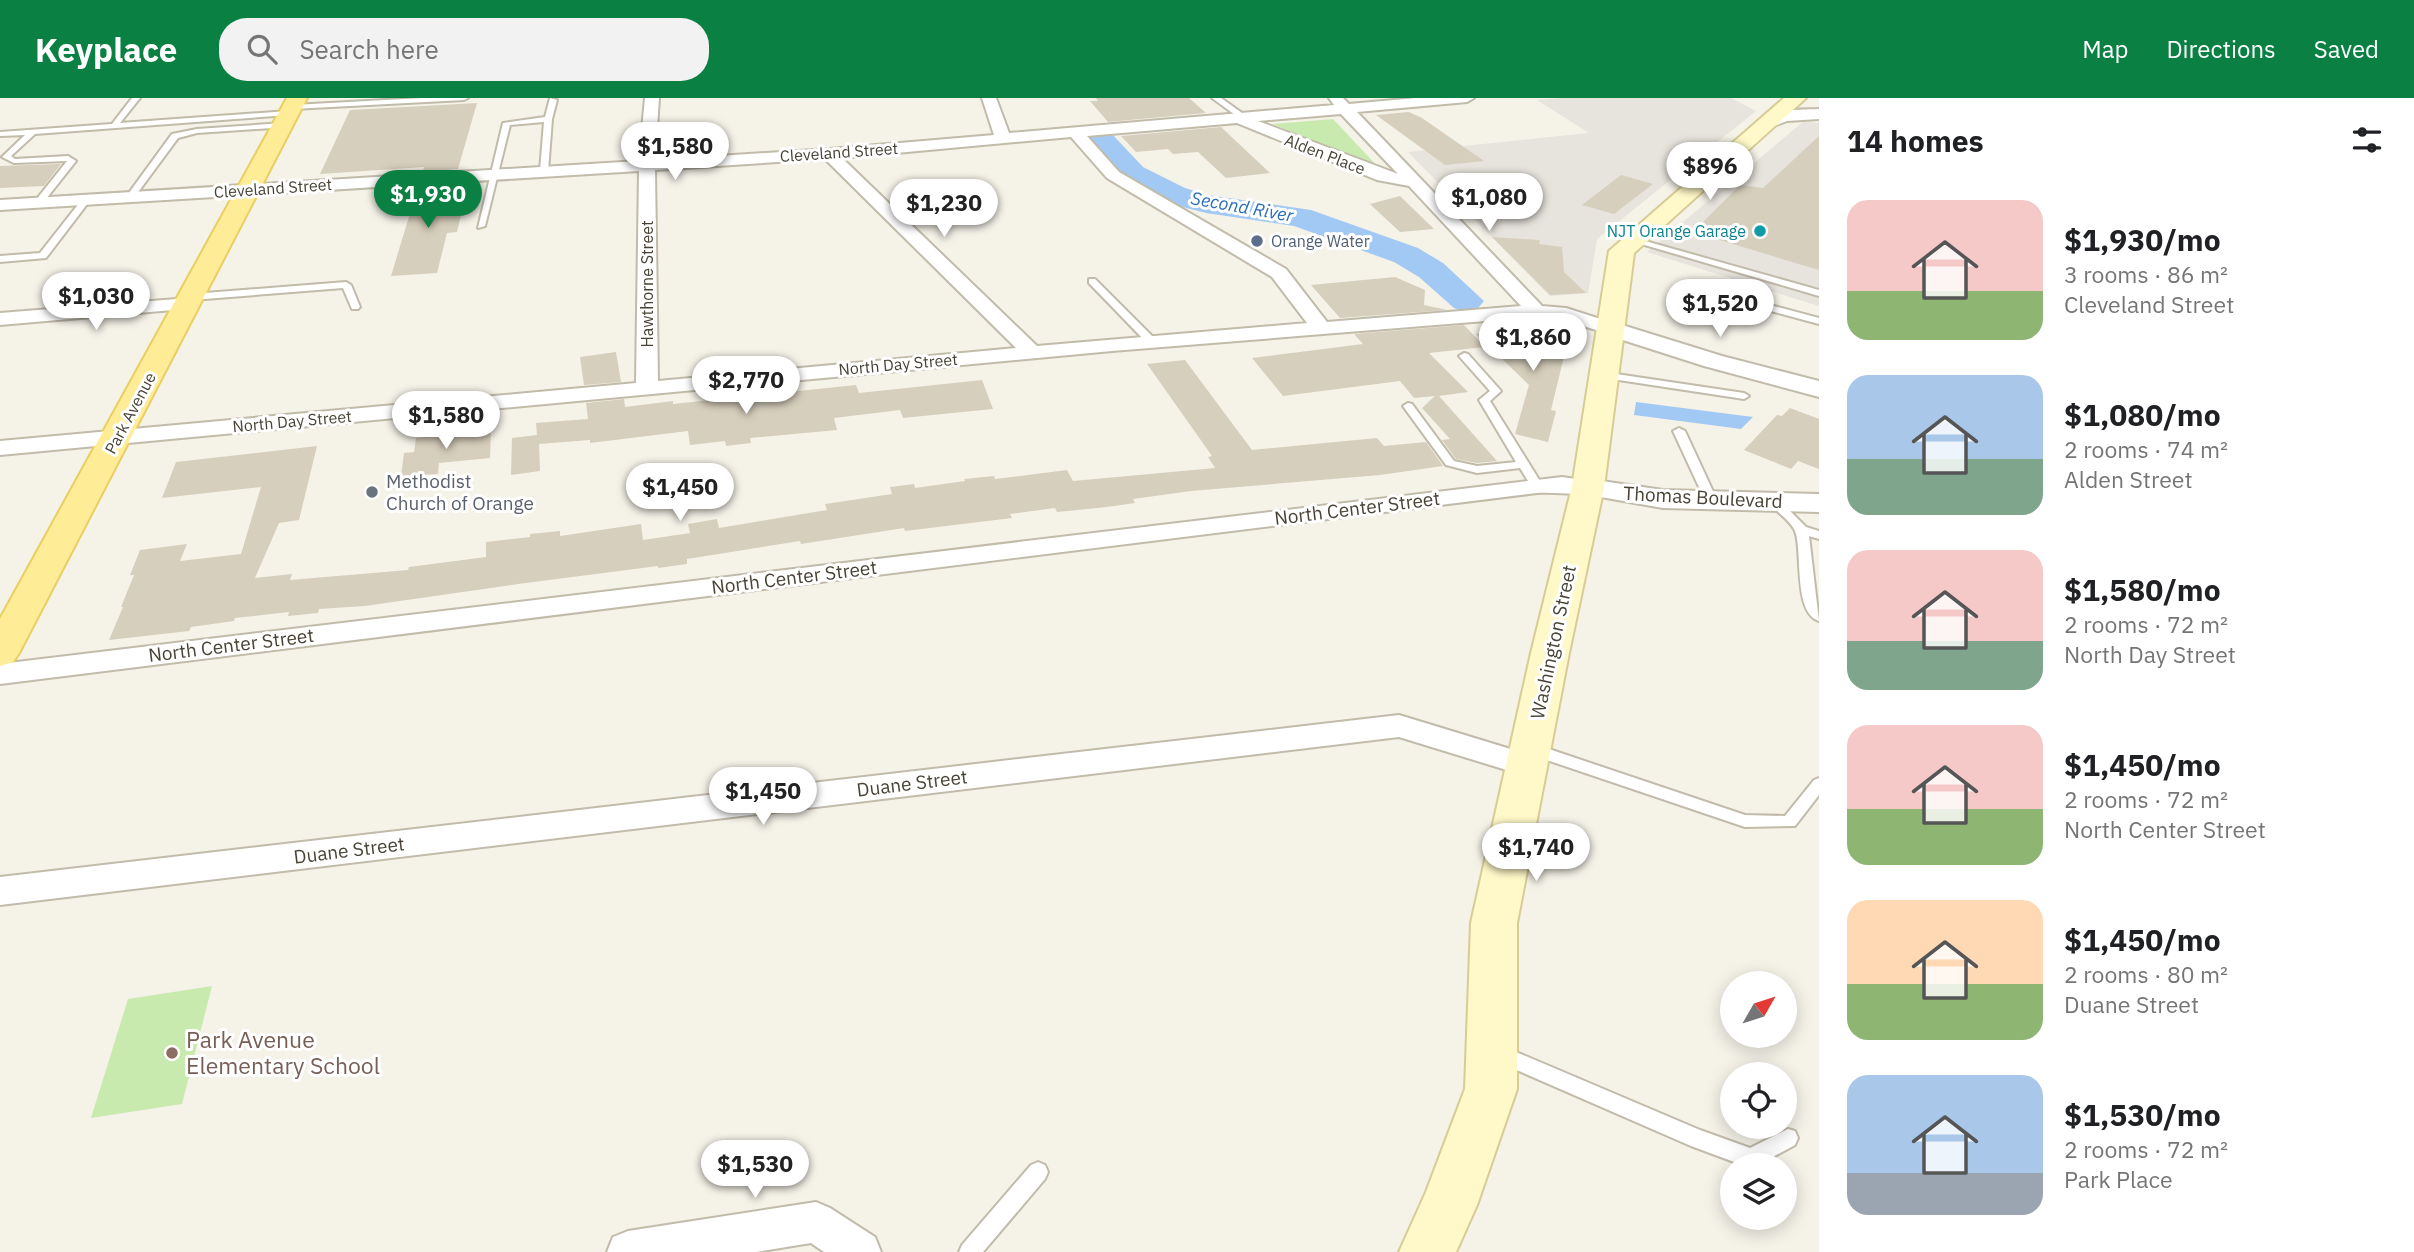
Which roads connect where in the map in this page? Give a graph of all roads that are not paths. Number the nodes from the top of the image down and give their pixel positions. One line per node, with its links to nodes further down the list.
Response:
1 (136, 98): 15 (lane)
2 (464, 98): 10 (lane)
3 (652, 98): 21 (street, Hawthorne Street)
4 (989, 98): 19 (street)
5 (1216, 98): 12 (lane)
6 (1467, 98): 9 (street, Cleveland Street)
7 (1796, 98): 14 (main road, Washington Street)
8 (553, 100): 13 (lane)
9 (1340, 103): 12 (street, Cleveland Street); 24 (street)
10 (291, 111): 15 (lane); 25 (main road, Park Avenue); 26 (lane)
11 (1819, 114): 14 (street)
12 (1242, 118): 17 (street, Cleveland Street); 24 (street, Alden Place)
13 (548, 119): 22 (lane); 23 (lane)
14 (1763, 125): 31 (main road, Washington Street)
15 (113, 127): 16 (lane)
16 (32, 132): 18 (lane); 28 (lane)
17 (1076, 133): 19 (street, Cleveland Street); 42 (street)
18 (0, 134)
19 (1003, 138): 20 (street, Cleveland Street)
20 (829, 154): 21 (street, Cleveland Street); 44 (street)
21 (647, 165): 22 (street, Cleveland Street); 47 (street, Hawthorne Street)
22 (544, 171): 23 (street, Cleveland Street)
23 (495, 174): 25 (street, Cleveland Street); 30 (lane)
24 (1413, 182): 38 (street)
25 (248, 190): 26 (street, Cleveland Street); 35 (main road, Park Avenue)
26 (130, 197): 27 (street, Cleveland Street)
27 (88, 199): 28 (street, Cleveland Street); 32 (lane)
28 (39, 202): 29 (street, Cleveland Street)
29 (0, 205)
30 (481, 226)
31 (1634, 239): 34 (lane); 39 (main road, Washington Street)
32 (0, 260)
33 (1092, 281): 43 (lane)
34 (1819, 293)
35 (190, 300): 37 (lane); 40 (street); 52 (main road, Park Avenue)
36 (1740, 300): 41 (lane)
37 (355, 307)
38 (1541, 311): 39 (street, North Day Street); 39 (street, North Day Street); 42 (street, North Day Street)
39 (1611, 314): 46 (main road, Washington Street); 48 (street)
40 (0, 319)
41 (1819, 321)
42 (1322, 329): 43 (street, North Day Street)
43 (1152, 342): 44 (street, North Day Street)
44 (1032, 352): 47 (street, North Day Street)
45 (1464, 356): 54 (lane)
46 (1602, 375): 49 (lane); 55 (main road, Washington Street)
47 (647, 387): 52 (street, North Day Street)
48 (1819, 389)
49 (1744, 396)
50 (1408, 406): 54 (lane)
51 (1679, 432): 56 (lane)
52 (117, 437): 53 (street, North Day Street); 62 (main road, Park Avenue)
53 (0, 448)
54 (1531, 475): 55 (street, North Center Street); 63 (street, North Center Street)
55 (1588, 487): 56 (street, Thomas Boulevard); 64 (main road, Washington Street)
56 (1711, 500): 57 (street, Thomas Boulevard)
57 (1773, 501): 58 (street, Thomas Boulevard); 59 (lane)
58 (1819, 503)
59 (1802, 530): 60 (lane); 61 (lane)
60 (1819, 535)
61 (1819, 617)
62 (0, 653)
63 (0, 674)
64 (1528, 757): 65 (lane); 66 (street, Duane Street); 67 (main road, Washington Street)
65 (1819, 784)
66 (0, 891)
67 (1492, 1050): 68 (lane); 73 (main road, Washington Street)
68 (1786, 1139)
69 (1038, 1172): 72 (lane)
70 (628, 1252): 71 (street)
71 (860, 1252)
72 (969, 1252)
73 (1427, 1252)

